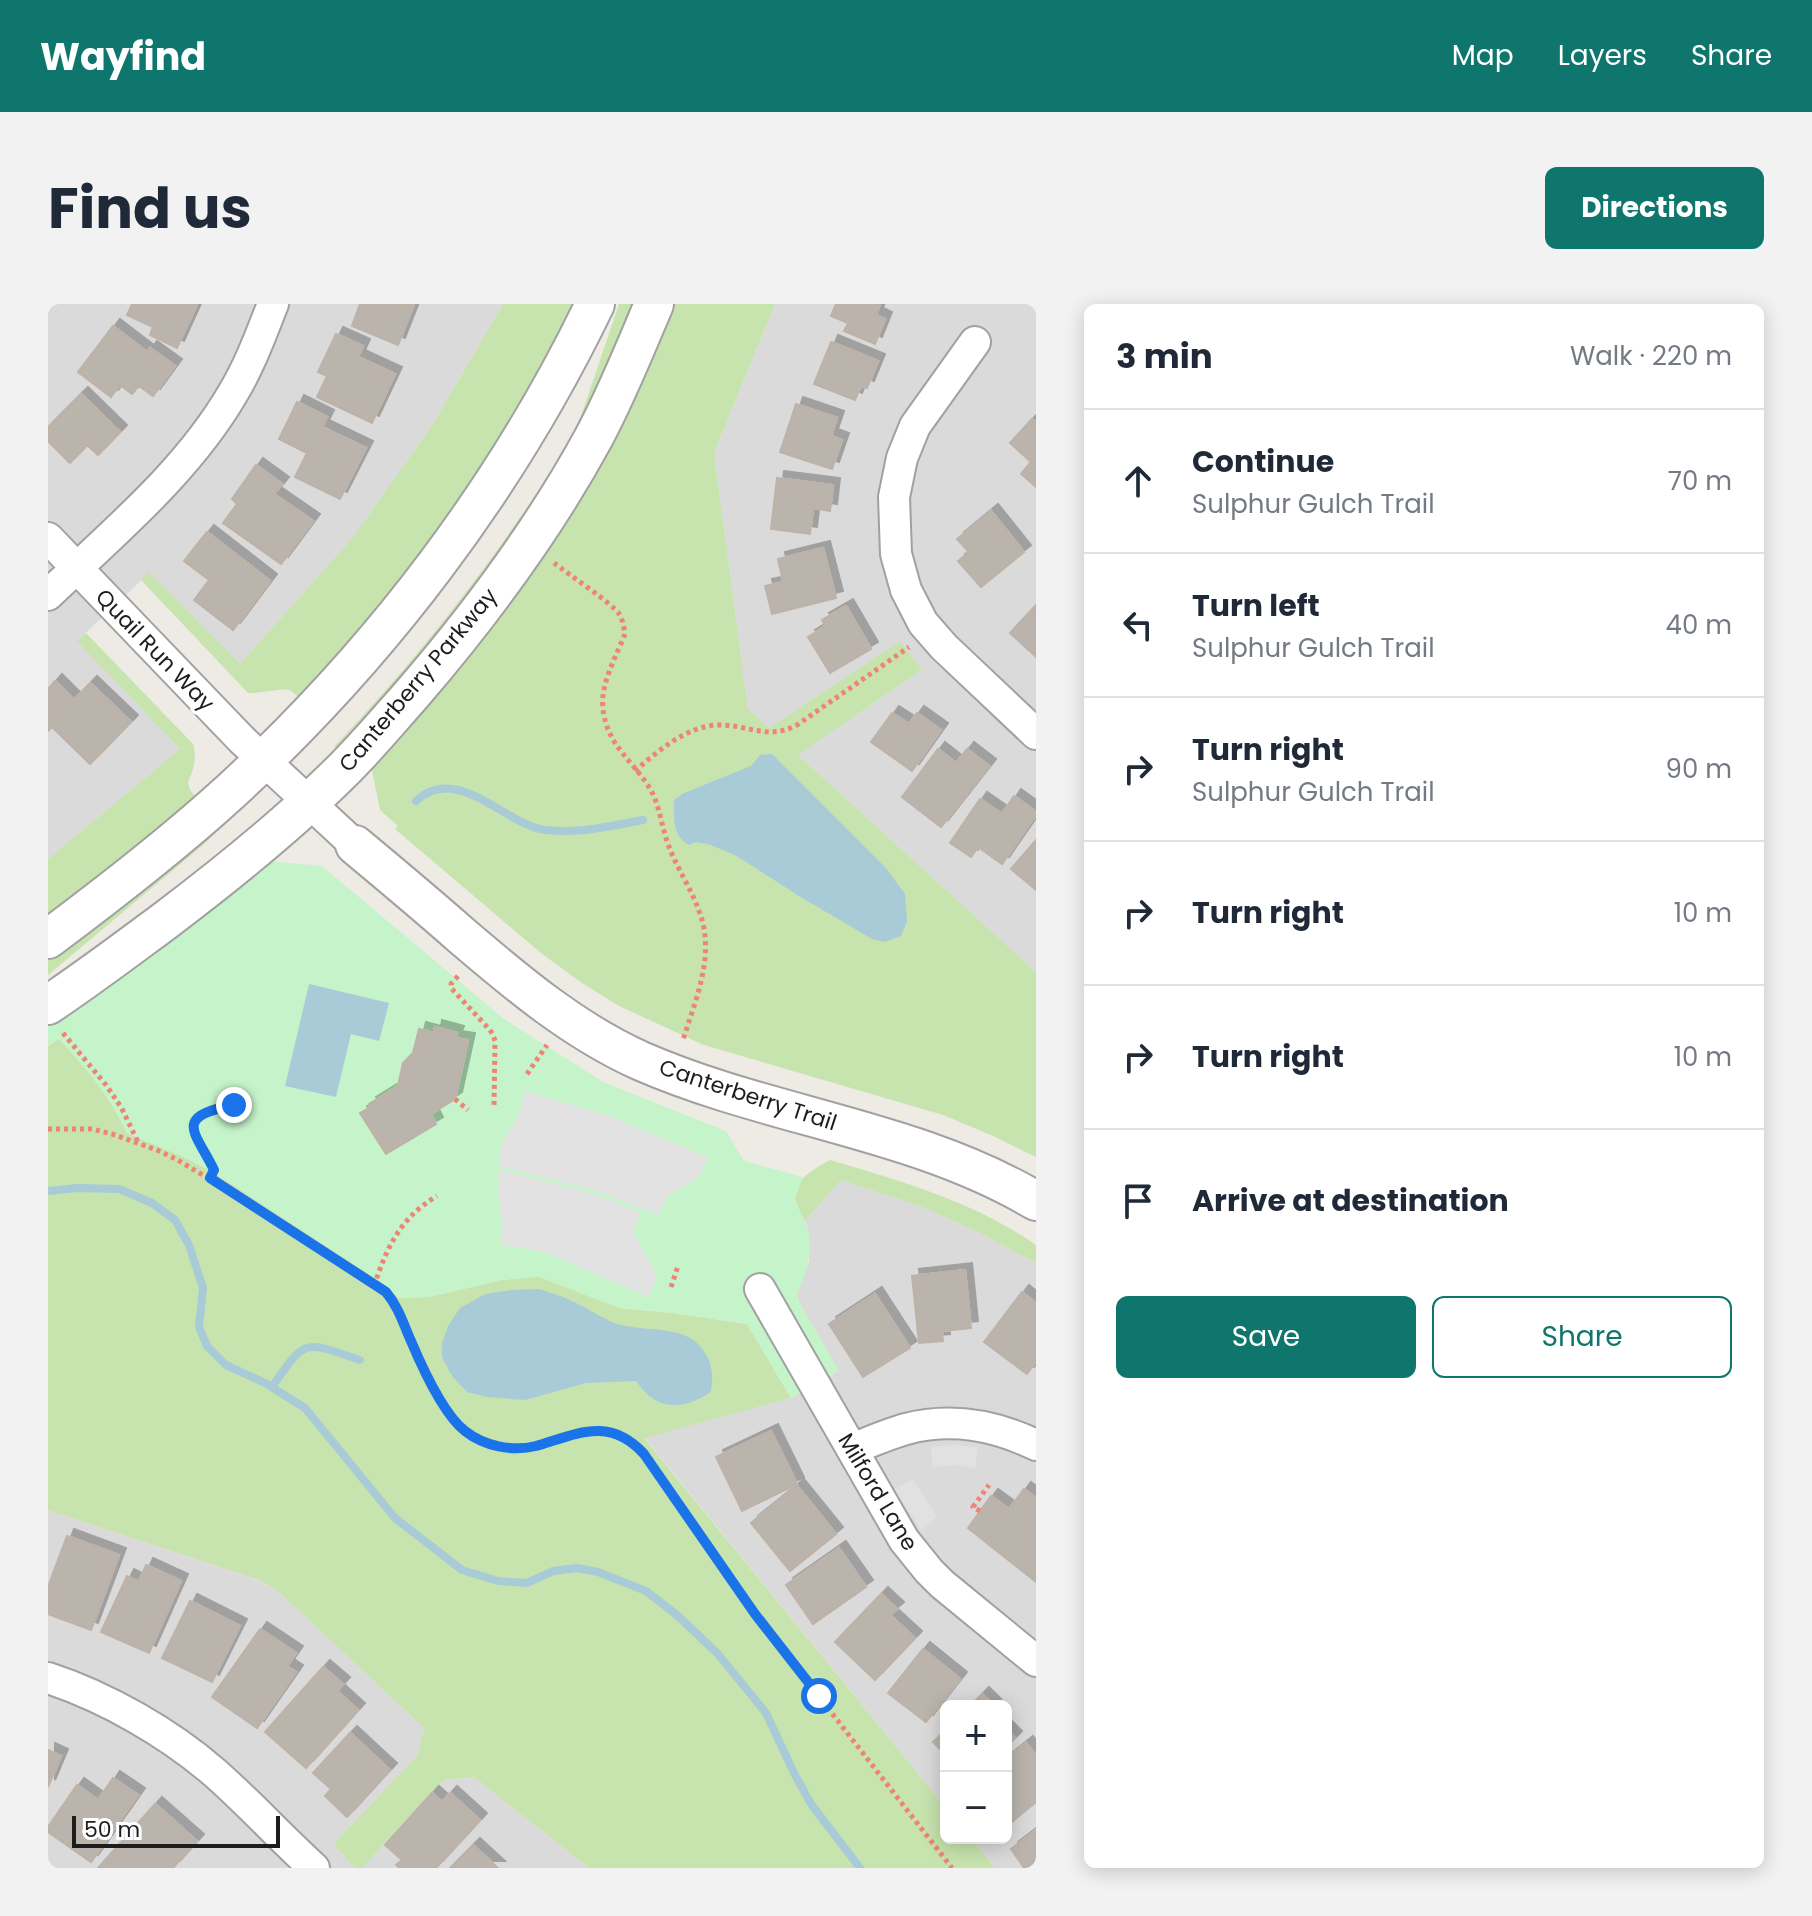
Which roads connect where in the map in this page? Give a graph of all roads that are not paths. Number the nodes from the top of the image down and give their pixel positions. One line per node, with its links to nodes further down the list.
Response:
1 (273, 304): 6 (street)
2 (595, 304): 9 (street)
3 (654, 304): 10 (street, Canterberry Parkway)
4 (975, 342): 8 (street)
5 (48, 538): 6 (street, Quail Run Way)
6 (77, 568): 7 (street); 9 (street, Quail Run Way)
7 (48, 595)
8 (1036, 734)
9 (263, 761): 10 (street, Canterberry Trail); 12 (street)
10 (309, 802): 11 (street, Canterberry Trail); 13 (street, Canterberry Parkway)
11 (355, 845): 14 (street, Canterberry Trail)
12 (48, 939)
13 (56, 1019)
14 (1036, 1201)
15 (760, 1289): 17 (street, Milford Lane)
16 (1036, 1445): 17 (street)
17 (852, 1449): 18 (street, Milford Lane)
18 (1036, 1661)
19 (48, 1678): 20 (street)
20 (309, 1867)

